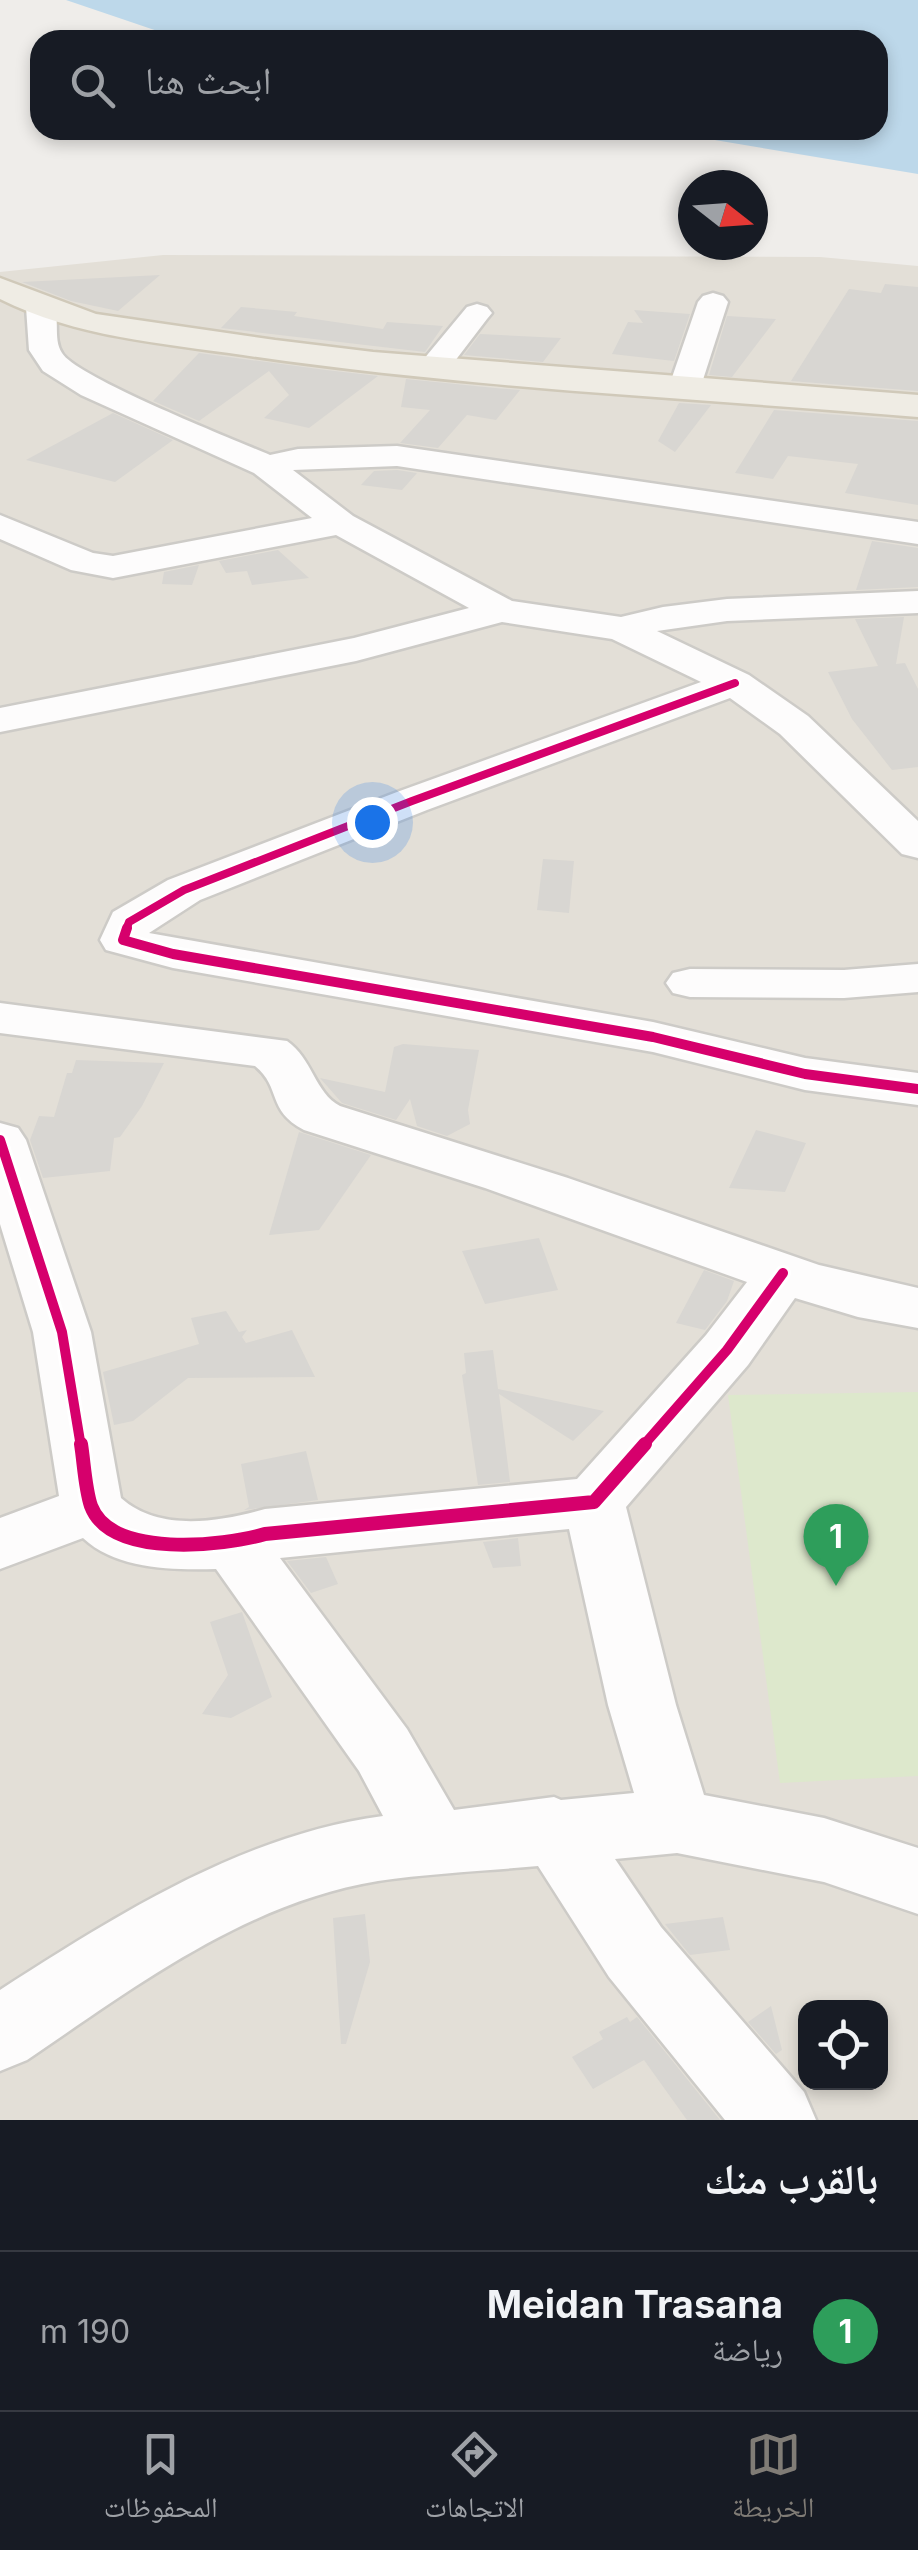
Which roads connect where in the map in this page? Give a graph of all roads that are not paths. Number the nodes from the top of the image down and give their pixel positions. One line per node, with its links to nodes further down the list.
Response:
1 (13, 296): 4 (main road); 7 (street)
2 (713, 302): 5 (street)
3 (476, 313): 4 (street)
4 (434, 366): 5 (main road)
5 (684, 389): 6 (main road)
6 (918, 406)
7 (266, 466): 8 (street); 10 (street)
8 (341, 523): 9 (street); 12 (street)
9 (0, 526)
10 (918, 532)
11 (918, 602): 13 (street)
12 (502, 610): 13 (street); 15 (street)
13 (622, 629): 14 (street)
14 (735, 684): 16 (street); 20 (street)
15 (0, 720)
16 (918, 845)
17 (918, 978): 18 (street)
18 (690, 983)
19 (0, 1018): 22 (street)
20 (918, 1089)
21 (0, 1140): 25 (street)
22 (783, 1272): 23 (street); 24 (street)
23 (918, 1308)
24 (594, 1502): 26 (street); 28 (street)
25 (92, 1510): 26 (street); 27 (street)
26 (233, 1543): 30 (street)
27 (0, 1544)
28 (676, 1821): 29 (street); 31 (street)
29 (554, 1830): 30 (street); 33 (street)
30 (433, 1840): 32 (street)
31 (918, 1880)
32 (0, 2034)
33 (776, 2120)

